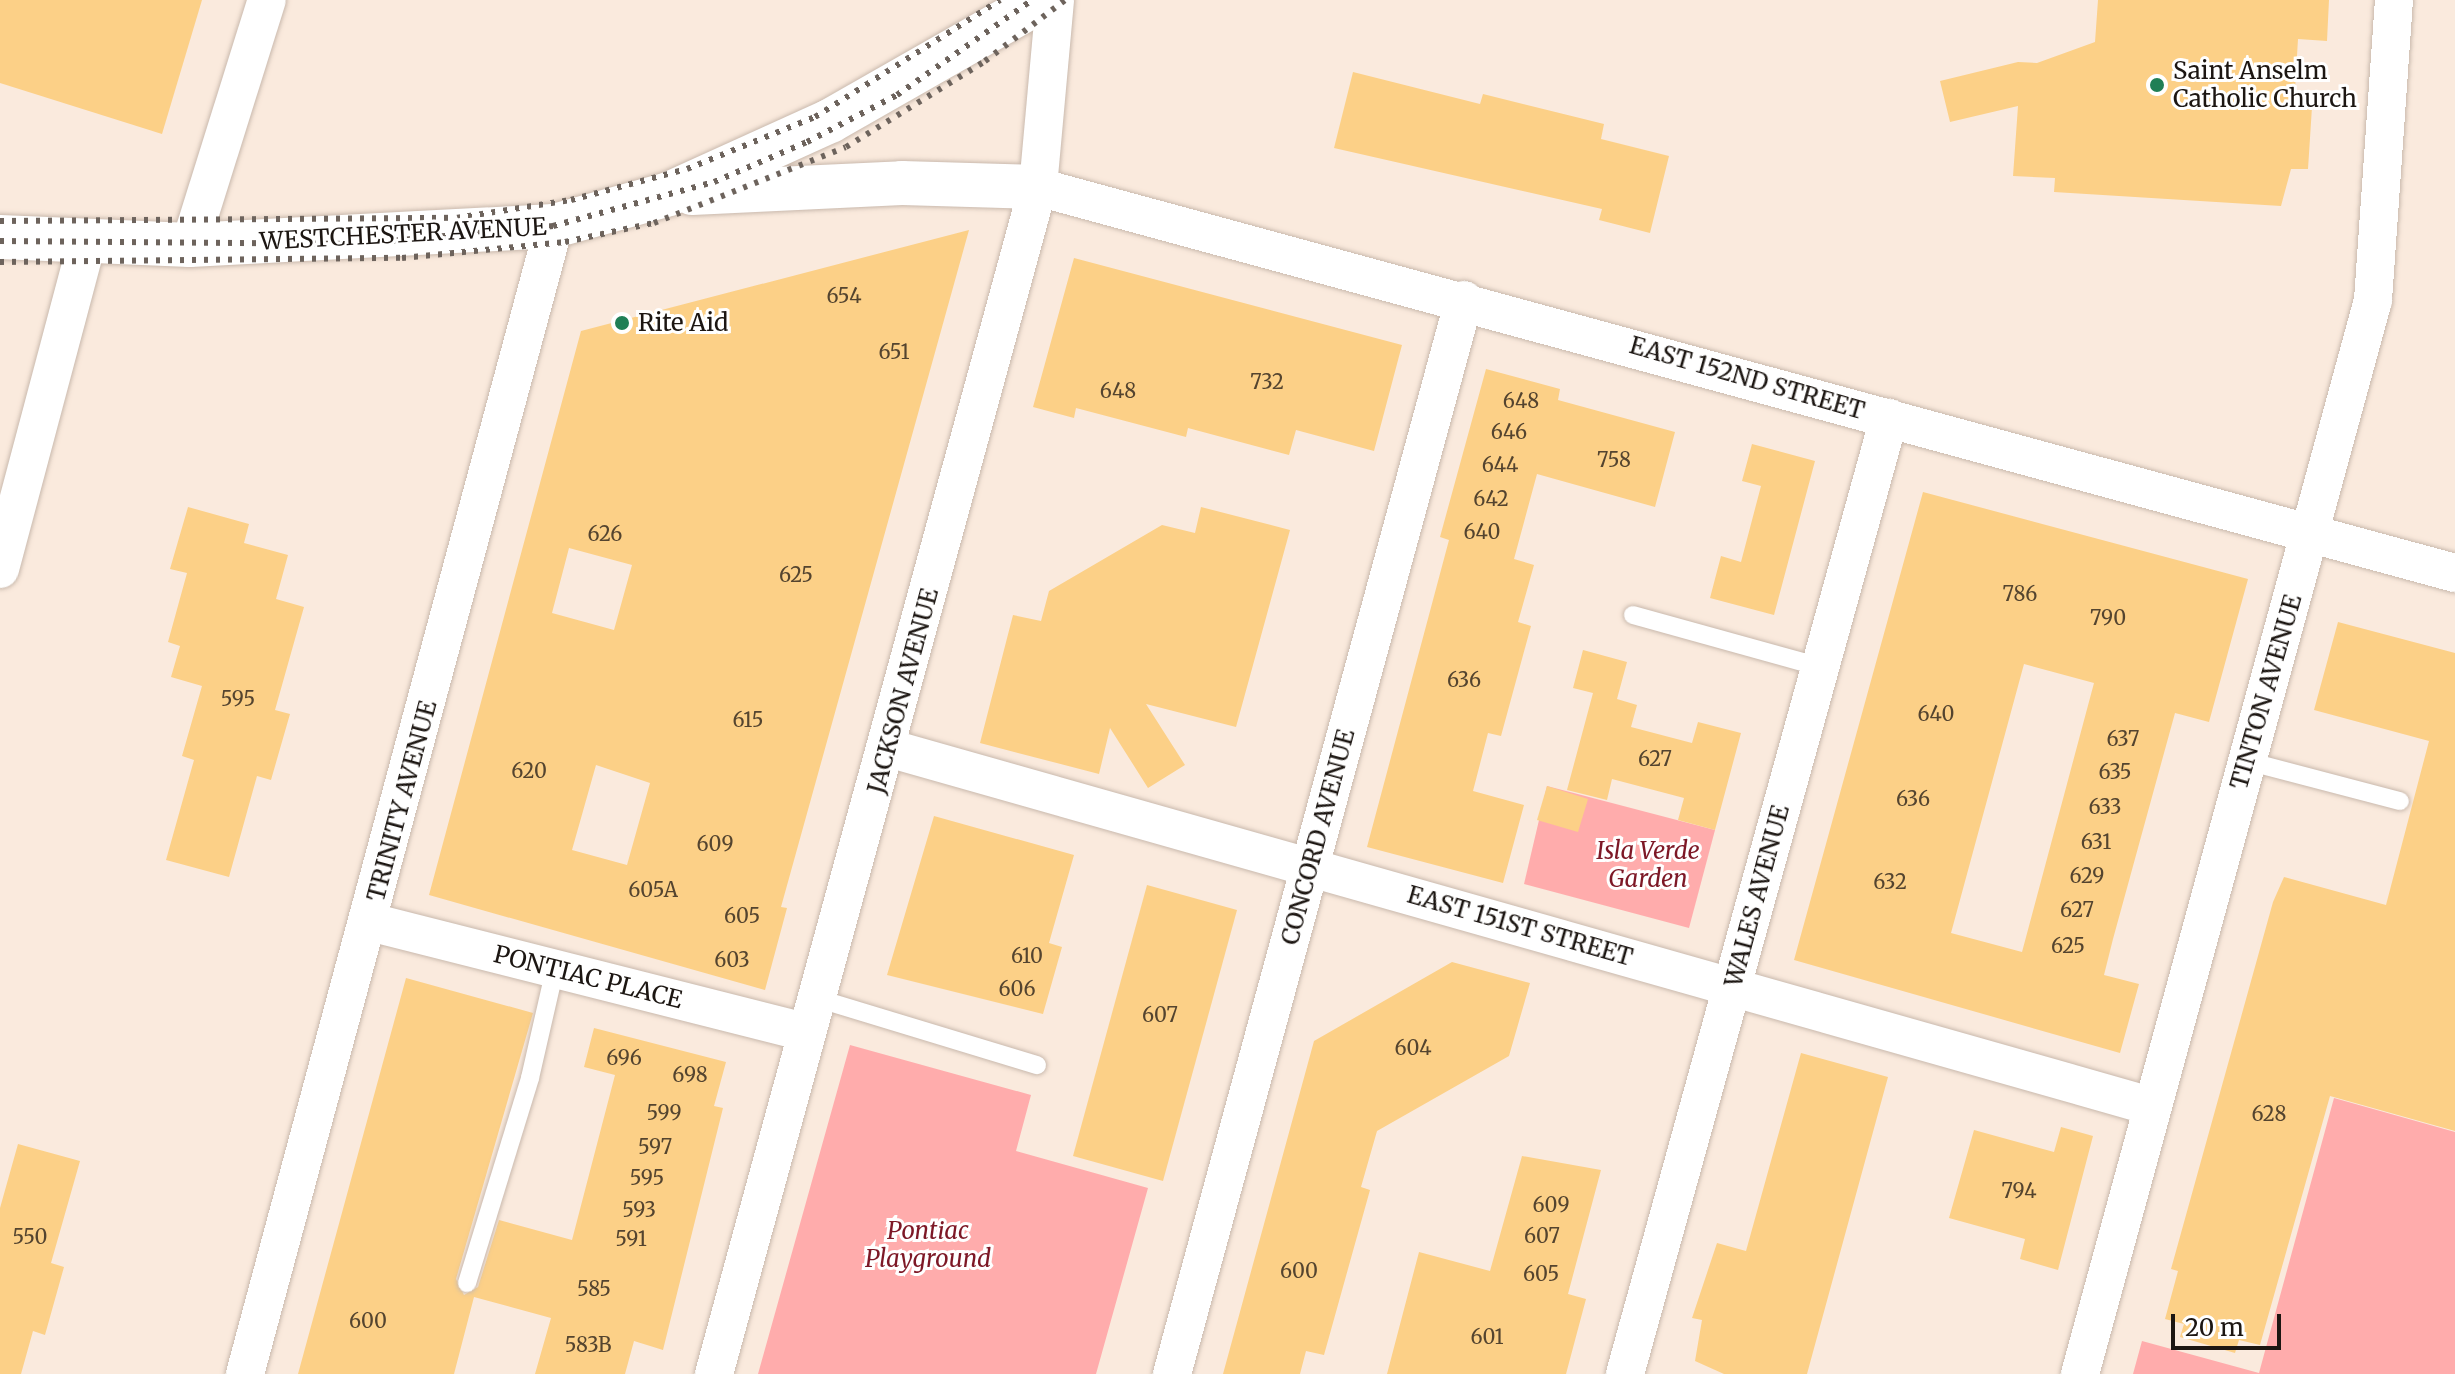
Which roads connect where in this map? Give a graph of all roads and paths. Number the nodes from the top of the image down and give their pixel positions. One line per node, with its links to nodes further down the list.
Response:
1 (267, 0): 10 (street)
2 (1042, 0): 6 (main road, WESTCHESTER AVENUE)
3 (1055, 0): 5 (street, JACKSON AVENUE)
4 (2394, 0): 13 (street, TINTON AVENUE)
5 (1038, 187): 6 (main road); 11 (street, EAST 152ND STREET); 18 (street, JACKSON AVENUE)
6 (669, 194): 7 (main road, WESTCHESTER AVENUE)
7 (554, 226): 10 (main road, WESTCHESTER AVENUE); 22 (street, TRINITY AVENUE)
8 (0, 237): 9 (main road, WESTCHESTER AVENUE)
9 (87, 241): 10 (main road, WESTCHESTER AVENUE); 14 (street)
10 (190, 245)
11 (1464, 300): 12 (street, EAST 152ND STREET); 21 (street, CONCORD AVENUE)
12 (1889, 418): 13 (street, EAST 152ND STREET); 17 (street, WALES AVENUE)
13 (2310, 534): 15 (street, EAST 152ND STREET); 19 (street, TINTON AVENUE)
14 (0, 569)
15 (2455, 573)
16 (1633, 615): 17 (lane)
17 (1820, 667): 24 (street, WALES AVENUE)
18 (888, 748): 21 (street, EAST 151ST STREET); 25 (street, JACKSON AVENUE)
19 (2247, 761): 20 (lane); 27 (street, TINTON AVENUE)
20 (2400, 801)
21 (1310, 866): 24 (street, EAST 151ST STREET); 31 (street, CONCORD AVENUE)
22 (370, 922): 23 (street, PONTIAC PLACE); 29 (street, TRINITY AVENUE)
23 (555, 969): 25 (street, PONTIAC PLACE); 28 (lane)
24 (1732, 986): 27 (street, EAST 151ST STREET); 32 (street, WALES AVENUE)
25 (811, 1015): 26 (lane); 30 (street, JACKSON AVENUE)
26 (1037, 1065)
27 (2151, 1106): 33 (street, TINTON AVENUE)
28 (467, 1283)
29 (245, 1374)
30 (714, 1374)
31 (1172, 1374)
32 (1625, 1374)
33 (2080, 1374)

